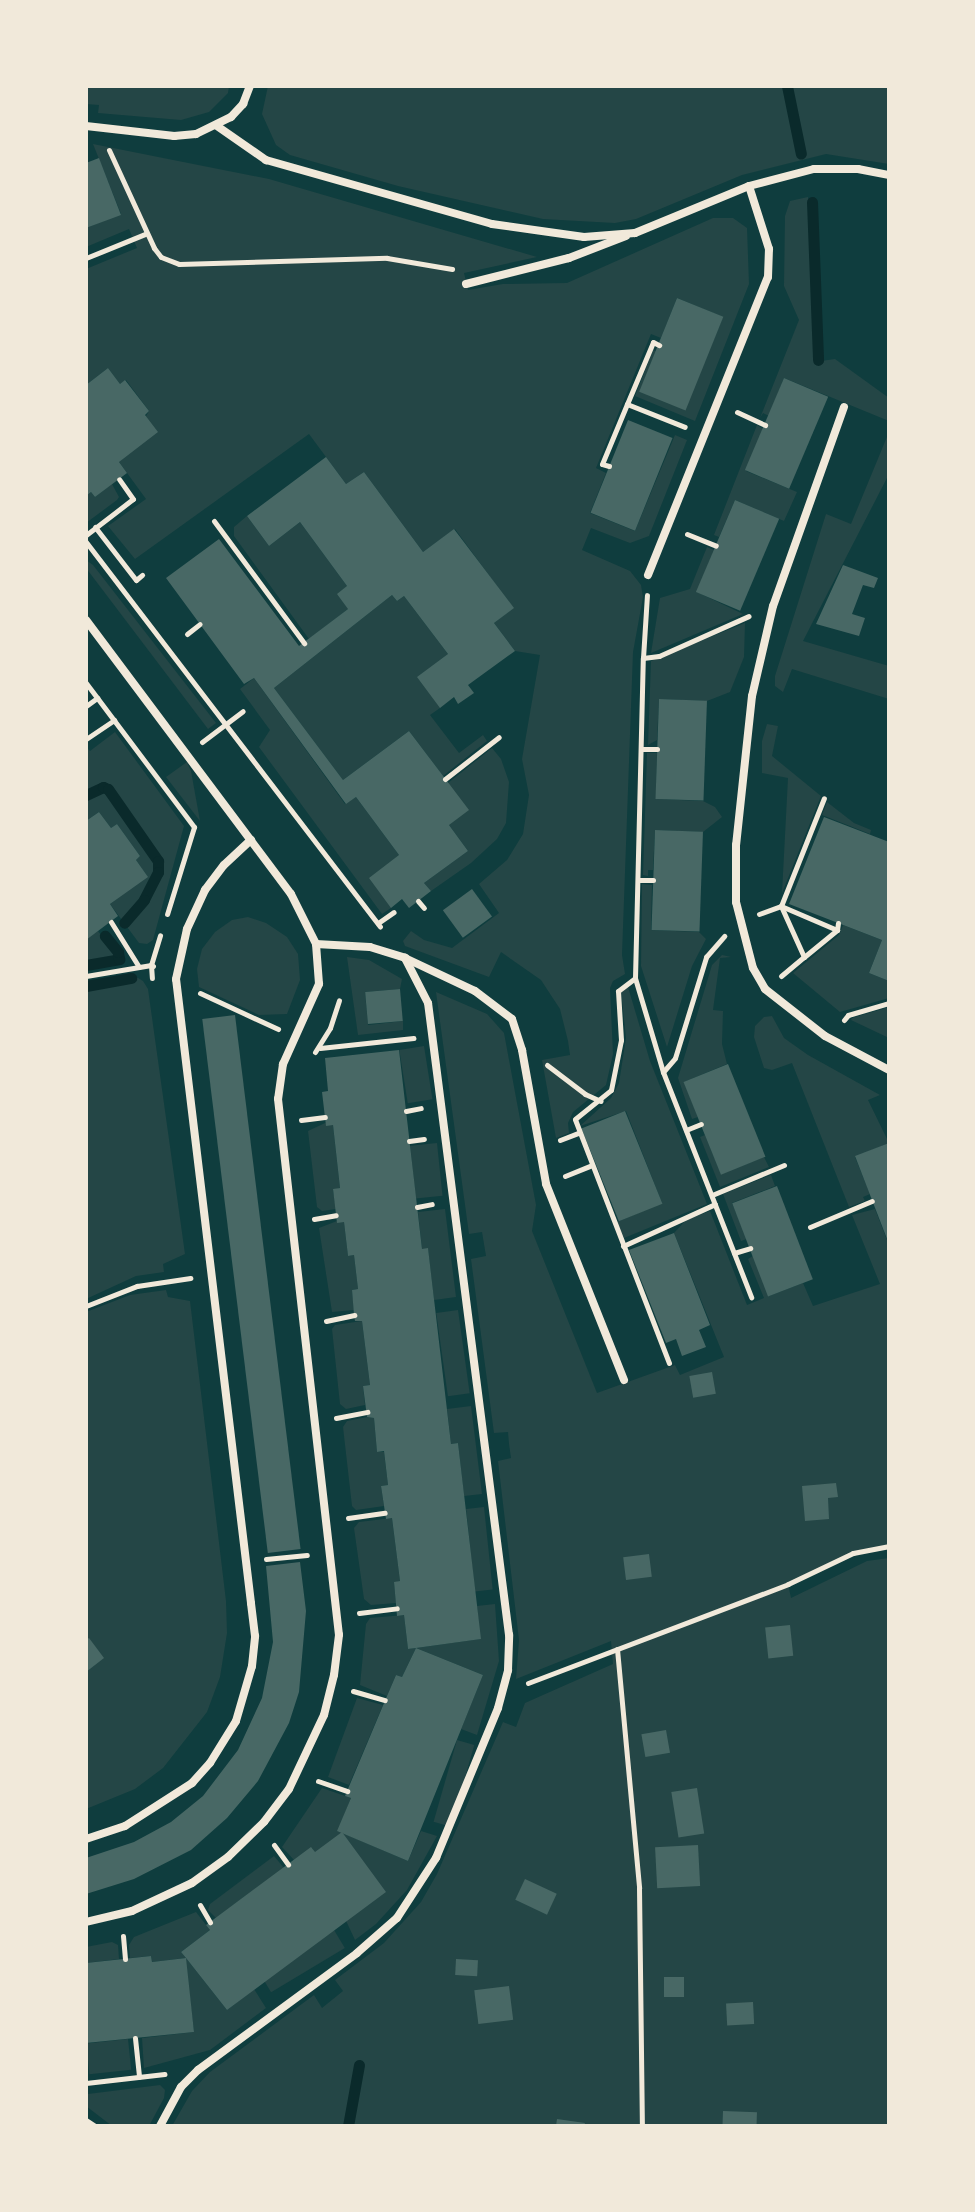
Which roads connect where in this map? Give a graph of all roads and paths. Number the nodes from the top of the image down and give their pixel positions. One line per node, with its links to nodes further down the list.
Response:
1 (250, 86): 3 (street)
2 (86, 126): 4 (street)
3 (217, 126): 4 (street); 7 (street)
4 (99, 127): 8 (path)
5 (889, 175): 6 (street)
6 (749, 186): 7 (street); 14 (street)
7 (635, 233): 10 (street)
8 (145, 234): 9 (path); 10 (path)
9 (86, 258)
10 (480, 281): 11 (street)
11 (466, 284)
12 (659, 345): 13 (path)
13 (627, 404): 17 (path); 18 (path)
14 (718, 404): 16 (path); 17 (street)
15 (844, 407): 28 (street)
16 (765, 425)
17 (705, 435): 21 (street)
18 (609, 466)
19 (119, 479): 22 (path)
20 (214, 521): 32 (path)
21 (668, 526): 25 (path); 27 (street)
22 (95, 527): 23 (path); 26 (path)
23 (86, 535)
24 (86, 542): 53 (path)
25 (716, 546)
26 (142, 575)
27 (648, 575): 33 (path)
28 (773, 606): 33 (path); 52 (street)
29 (86, 620): 44 (street)
30 (200, 624): 31 (path)
31 (187, 634)
32 (304, 643)
33 (643, 658): 40 (path)
34 (86, 683): 35 (path)
35 (97, 698): 36 (path); 37 (path)
36 (86, 706)
37 (114, 720): 39 (path); 57 (path)
38 (499, 737): 42 (path)
39 (86, 739)
40 (641, 749): 41 (path); 45 (path)
41 (657, 749)
42 (445, 779)
43 (824, 798): 48 (path)
44 (251, 840): 54 (street); 128 (street)
45 (638, 880): 46 (path); 60 (path)
46 (653, 880)
47 (418, 901): 49 (path)
48 (781, 906): 52 (path); 55 (path); 55 (path)
49 (424, 908)
50 (394, 912): 53 (path)
51 (111, 922): 58 (path)
52 (740, 922): 62 (street); 71 (path)
53 (378, 923): 56 (path)
54 (316, 944): 56 (street); 135 (street)
55 (804, 957): 62 (path)
56 (405, 958): 67 (street); 68 (street)
57 (151, 965): 58 (path); 61 (path)
58 (139, 967): 59 (path)
59 (86, 976)
60 (635, 978): 71 (path); 72 (path)
61 (153, 980)
62 (765, 989): 70 (street)
63 (200, 993): 65 (path)
64 (889, 1003): 66 (path)
65 (248, 1016)
66 (844, 1020)
67 (433, 1036): 69 (path); 120 (street)
68 (522, 1050): 72 (path); 101 (street)
69 (313, 1054)
70 (889, 1070)
71 (663, 1072): 77 (path)
72 (601, 1101): 88 (path)
73 (301, 1107): 75 (path)
74 (325, 1117): 75 (path)
75 (300, 1121): 78 (path)
76 (701, 1124): 77 (path)
77 (686, 1130): 80 (path)
78 (302, 1135)
79 (784, 1165): 80 (path)
80 (712, 1195): 82 (path)
81 (872, 1201): 86 (path)
82 (715, 1204): 88 (path); 90 (path)
83 (311, 1205): 85 (path)
84 (336, 1215): 85 (path)
85 (313, 1219): 87 (path)
86 (810, 1227)
87 (314, 1234)
88 (623, 1246): 100 (path)
89 (750, 1248): 90 (path)
90 (734, 1253): 94 (path)
91 (189, 1262): 92 (path)
92 (191, 1277): 93 (path); 95 (path)
93 (193, 1293)
94 (751, 1297)
95 (86, 1306)
96 (323, 1306): 98 (path)
97 (354, 1315): 98 (path)
98 (325, 1321): 99 (path)
99 (326, 1335)
100 (669, 1363)
101 (624, 1380)
102 (335, 1404): 104 (path)
103 (367, 1412): 104 (path)
104 (336, 1418): 105 (path)
105 (338, 1432)
106 (346, 1504): 108 (path)
107 (385, 1513): 108 (path)
108 (348, 1518): 109 (path)
109 (349, 1529)
110 (889, 1546): 117 (path)
111 (298, 1556): 112 (path)
112 (266, 1559)
113 (358, 1597): 115 (path)
114 (397, 1608): 115 (path)
115 (359, 1613): 116 (path)
116 (359, 1627)
117 (617, 1649): 120 (path); 148 (path)
118 (354, 1679): 119 (path)
119 (352, 1690): 121 (path); 122 (path)
120 (503, 1691): 142 (street)
121 (385, 1700)
122 (348, 1703)
123 (324, 1768): 124 (path)
124 (318, 1781): 125 (path); 126 (path)
125 (347, 1791)
126 (311, 1793)
127 (281, 1837): 129 (path)
128 (86, 1839)
129 (274, 1845): 130 (path); 131 (path)
130 (263, 1855)
131 (288, 1864)
132 (210, 1898): 133 (path)
133 (200, 1905): 134 (path); 136 (path)
134 (190, 1911)
135 (86, 1922)
136 (210, 1922)
137 (134, 1932): 138 (path)
138 (123, 1935): 139 (path); 140 (path)
139 (110, 1937)
140 (125, 1959)
141 (135, 2038): 143 (path)
142 (198, 2070): 143 (path); 147 (street)
143 (139, 2077): 144 (path)
144 (86, 2083)
145 (86, 2120): 146 (path)
146 (95, 2126)
147 (160, 2126)
148 (642, 2126)

